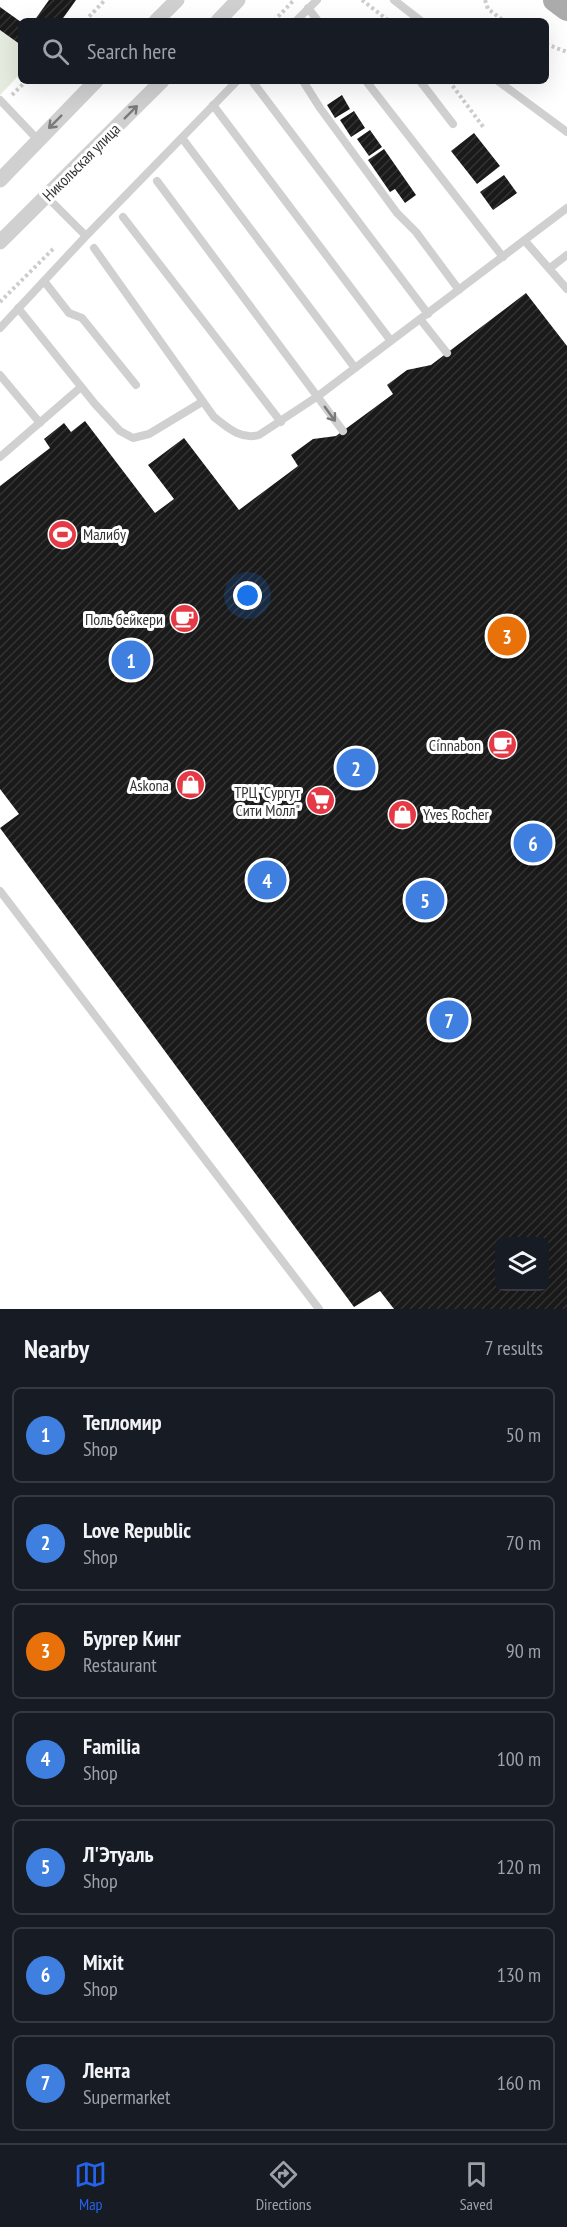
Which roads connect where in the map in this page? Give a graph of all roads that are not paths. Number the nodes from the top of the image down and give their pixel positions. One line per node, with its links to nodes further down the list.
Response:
1 (177, 0): 8 (street)
2 (238, 0): 9 (street)
3 (317, 0): 6 (lane)
4 (394, 0): 12 (lane)
5 (555, 0): 7 (main road)
6 (308, 8): 10 (lane); 11 (lane)
7 (567, 9)
8 (159, 18)
9 (221, 18)
10 (299, 18)
11 (316, 18)
12 (417, 18)
13 (93, 84): 26 (street, one-way to 26)
14 (159, 84): 29 (street, Никольская улица, one-way to 14)
15 (234, 84): 22 (lane)
16 (254, 84): 43 (lane)
17 (305, 84): 41 (lane)
18 (368, 84): 37 (lane)
19 (422, 84): 23 (lane)
20 (502, 84): 24 (lane)
21 (0, 100): 26 (lane)
22 (213, 105): 25 (lane); 46 (lane)
23 (453, 124)
24 (567, 132)
25 (182, 138): 32 (lane); 48 (lane)
26 (38, 140): 27 (street)
27 (0, 180)
28 (157, 181): 52 (lane)
29 (46, 196): 32 (lane); 34 (street, Никольская улица)
30 (567, 208): 33 (lane)
31 (123, 217): 54 (lane)
32 (86, 236): 39 (lane)
33 (525, 241): 37 (lane); 38 (lane)
34 (0, 242)
35 (94, 248): 53 (lane)
36 (567, 255): 38 (lane)
37 (503, 257): 41 (lane)
38 (550, 268): 40 (lane)
39 (44, 281): 42 (lane); 50 (lane)
40 (567, 289)
41 (459, 290): 43 (lane)
42 (18, 308): 45 (lane); 51 (lane)
43 (428, 314): 44 (lane)
44 (420, 319): 46 (lane); 47 (lane)
45 (0, 328)
46 (391, 341): 48 (lane)
47 (447, 353)
48 (355, 368): 52 (lane)
49 (0, 375): 55 (lane)
50 (136, 386)
51 (81, 387): 53 (lane); 55 (lane)
52 (318, 396): 54 (lane); 56 (lane, one-way to 56)
53 (202, 402): 54 (lane)
54 (281, 422)
55 (40, 423): 57 (lane)
56 (343, 432)
57 (0, 457)
58 (0, 891): 59 (lane)
59 (319, 1309)

